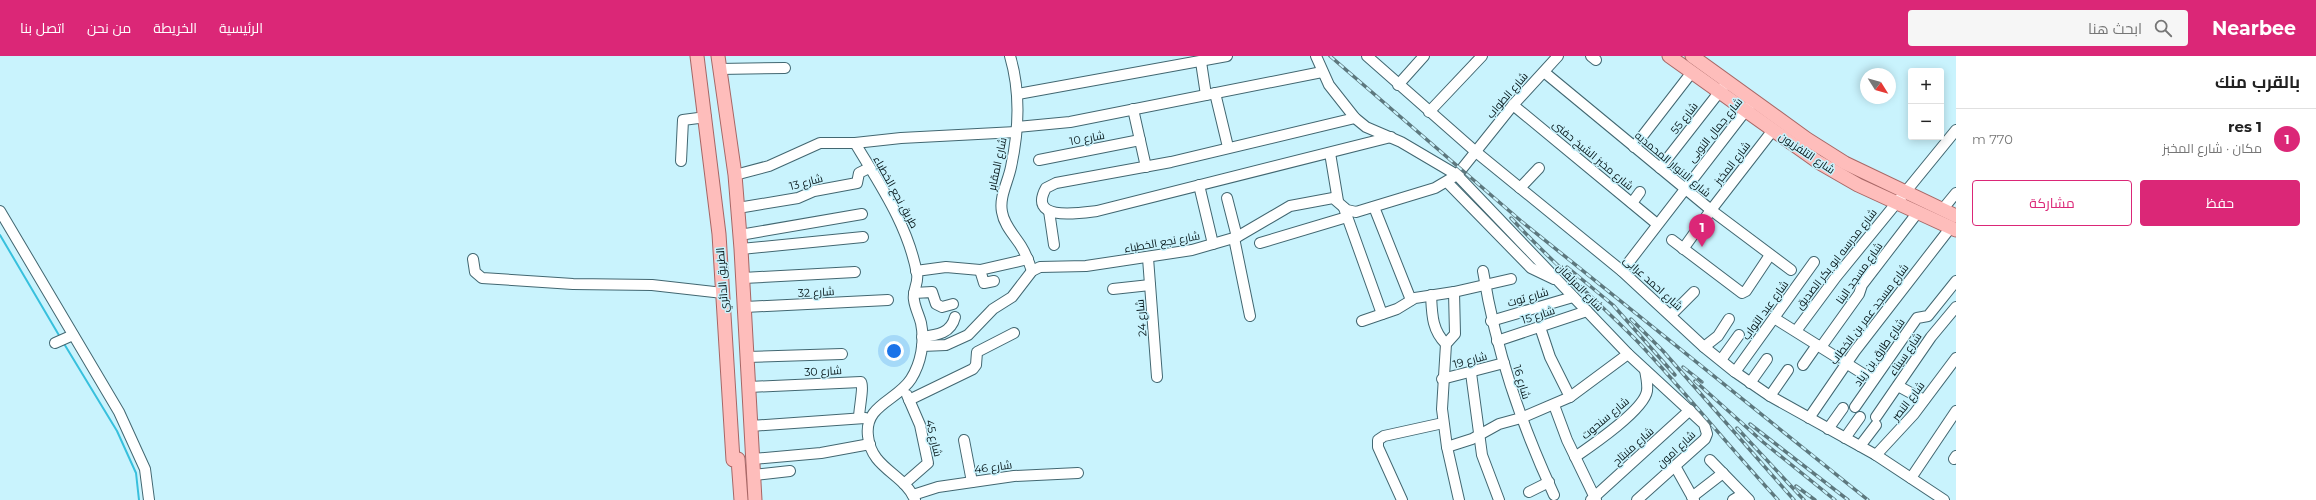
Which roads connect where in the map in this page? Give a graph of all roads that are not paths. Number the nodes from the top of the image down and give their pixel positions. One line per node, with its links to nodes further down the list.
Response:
1 (697, 56): 26 (main road, الطريق الدائري)
2 (718, 56): 14 (main road, الطريق الدائري)
3 (1010, 56): 20 (street, شارع المقابر)
4 (1227, 56): 12 (street)
5 (1316, 56): 15 (street, شارع المزلقان)
6 (1367, 56): 18 (street, شارع احمد عرابى)
7 (1424, 56): 18 (street)
8 (1482, 56): 25 (street)
9 (1558, 56): 16 (street, شارع الطواب)
10 (1669, 56): 17 (main road, شارع التلفزيون)
11 (1692, 56): 19 (main road, شارع التلفزيون)
12 (1201, 62): 20 (street); 21 (street)
13 (785, 68): 14 (street)
14 (720, 69): 47 (main road, الطريق الدائري)
15 (1322, 72): 21 (street); 27 (street, شارع المزلقان)
16 (1544, 72): 22 (street, شارع الطواب); 36 (street, شارع الانوار المحمديه)
17 (1692, 72): 19 (main road, شارع التلفزيون); 36 (street)
18 (1398, 85): 25 (street, شارع احمد عرابى)
19 (1723, 87): 23 (main road, شارع التلفزيون); 45 (street, شارع 55)
20 (1018, 94): 28 (street, شارع المقابر)
21 (1210, 94): 24 (street); 35 (street)
22 (1514, 105): 38 (street, شارع الطواب); 56 (street, شارع مخبز الشيخ حفنى)
23 (1750, 106): 29 (main road, شارع التلفزيون); 32 (main road, شارع التلفزيون); 51 (street, شارع جمال النوبى)
24 (1133, 109): 28 (street); 33 (street)
25 (1429, 112): 38 (street, شارع احمد عرابى)
26 (706, 117): 41 (street); 99 (main road, الطريق الدائري)
27 (1355, 118): 31 (street, شارع المزلقان); 35 (street)
28 (1016, 129): 34 (street); 80 (street, شارع المقابر)
29 (1773, 130): 37 (main road, شارع التلفزيون); 61 (street, شارع المخبز)
30 (1956, 130): 54 (street, شارع مدرسه ابو بكر الصديق)
31 (1391, 138): 39 (street); 46 (street, شارع المزلقان)
32 (1807, 139): 37 (main road); 54 (main road, شارع التلفزيون)
33 (1140, 140): 40 (street, شارع 10); 42 (street)
34 (855, 143): 43 (street, طريق نجع الخطباء); 47 (street)
35 (1228, 147): 42 (street)
36 (1634, 147): 45 (street, شارع الانوار المحمديه)
37 (1799, 149): 54 (main road, شارع التلفزيون)
38 (1476, 152): 46 (street, شارع نجع الخطباء); 50 (street, شارع احمد عرابى)
39 (1330, 153): 49 (street); 60 (street)
40 (1039, 160)
41 (681, 161)
42 (1146, 167): 64 (street)
43 (869, 168): 59 (street, شارع 13); 84 (street, طريق نجع الخطباء)
44 (1539, 168): 50 (street)
45 (1660, 168): 51 (street, شارع الانوار المحمديه)
46 (1457, 175): 48 (street, شارع نجع الخطباء); 91 (street, شارع المزلقان)
47 (735, 176): 59 (main road, الطريق الدائري)
48 (1447, 182): 58 (street, شارع نجع الخطباء); 91 (street)
49 (1199, 185): 64 (street); 73 (street)
50 (1520, 188): 87 (street, شارع احمد عرابى)
51 (1684, 189): 61 (street, شارع الانوار المحمديه); 66 (street, شارع جمال النوبى)
52 (1640, 192): 56 (street)
53 (1956, 193): 62 (street)
54 (1900, 197): 57 (main road, شارع التلفزيون); 118 (street, شارع مدرسه ابو بكر الصديق)
55 (1227, 198): 70 (street)
56 (1632, 203): 66 (street, شارع مخبز الشيخ حفنى)
57 (1914, 206): 62 (main road, شارع التلفزيون); 67 (main road, شارع التلفزيون); 126 (street, شارع مسجد البنا)
58 (1374, 207): 60 (street, شارع نجع الخطباء); 104 (street)
59 (738, 208): 68 (main road, الطريق الدائري)
60 (1343, 208): 70 (street, شارع نجع الخطباء); 72 (street); 109 (street)
61 (1710, 210): 76 (street, شارع المخبز); 77 (street, شارع الانوار المحمديه)
62 (1942, 210): 67 (main road, شارع التلفزيون)
63 (0, 211): 120 (street)
64 (1049, 211): 74 (street)
65 (862, 214): 68 (street)
66 (1657, 224): 87 (street, شارع جمال النوبى)
67 (1954, 225): 136 (street, شارع مسجد عمر بن الخطاب)
68 (740, 236): 75 (main road, الطريق الدائري)
69 (863, 237): 75 (street)
70 (1236, 237): 73 (street, شارع نجع الخطباء); 111 (street)
71 (1672, 240): 76 (street)
72 (1260, 243)
73 (1213, 244): 78 (street, شارع نجع الخطباء)
74 (1054, 245)
75 (741, 249): 89 (main road, الطريق الدائري)
76 (1683, 249): 77 (street)
77 (1770, 255): 83 (street, شارع الانوار المحمديه)
78 (1148, 258): 85 (street, شارع نجع الخطباء); 94 (street, شارع 24)
79 (473, 259): 99 (street)
80 (1028, 259): 82 (street); 85 (street, شارع المقابر)
81 (1814, 262): 113 (street, شارع عبد التواب)
82 (980, 270): 84 (street); 92 (street)
83 (1791, 270)
84 (916, 271): 100 (street, طريق نجع الخطباء)
85 (1032, 271): 123 (street)
86 (1483, 271): 95 (street, شارع 16)
87 (1622, 271): 110 (street, شارع احمد عرابى)
88 (855, 272): 89 (street)
89 (743, 278): 106 (main road, الطريق الدائري)
90 (1512, 279): 95 (street)
91 (1556, 279): 102 (street, شارع المزلقان)
92 (994, 281)
93 (1956, 281): 144 (street, شارع طارق بن زياد)
94 (1150, 285): 96 (street); 142 (street, شارع 24)
95 (1485, 286): 97 (street); 116 (street, شارع 16)
96 (1113, 289)
97 (1454, 292): 101 (street); 125 (street)
98 (1694, 292): 110 (street)
99 (723, 293): 128 (main road, الطريق الدائري)
100 (914, 293): 105 (street); 123 (street, طريق نجع الخطباء)
101 (1431, 295): 104 (street); 125 (street)
102 (1573, 297): 108 (street, شارع المزلقان); 116 (street, شارع توت)
103 (888, 300): 106 (street, شارع 32)
104 (1411, 300): 109 (street)
105 (953, 304)
106 (745, 307): 129 (main road, الطريق الدائري)
107 (1956, 307): 146 (street, شارع سيناء)
108 (1586, 311): 117 (street, شارع 15); 131 (street, شارع المزلقان)
109 (1382, 314): 115 (street)
110 (1671, 315): 127 (street, شارع احمد عرابى)
111 (1250, 316)
112 (955, 317): 123 (street)
113 (1774, 318): 118 (street); 140 (street, شارع عبد التواب)
114 (1729, 319): 127 (street)
115 (1362, 321)
116 (1491, 321): 122 (street, شارع 16)
117 (1540, 327): 122 (street, شارع 15); 150 (street)
118 (1796, 331): 126 (street)
119 (1014, 334): 151 (street)
120 (73, 335): 124 (street); 190 (street)
121 (1739, 335): 134 (street)
122 (1497, 341): 135 (street, شارع 16)
123 (922, 342): 148 (street, طريق نجع الخطباء)
124 (56, 343)
125 (1446, 344): 143 (street)
126 (1819, 346): 136 (street); 137 (street, شارع مسجد البنا)
127 (1704, 347): 134 (street, شارع احمد عرابى)
128 (727, 352): 129 (main road); 191 (main road, الطريق الدائري)
129 (747, 354): 130 (street); 147 (main road, الطريق الدائري)
130 (842, 354)
131 (1628, 354): 138 (street, شارع المزلقان); 150 (street)
132 (1956, 358): 152 (street, شارع النصر)
133 (1767, 359): 145 (street)
134 (1721, 360): 140 (street, شارع احمد عرابى)
135 (1504, 363): 141 (street, شارع 19); 160 (street, شارع 16)
136 (1846, 364): 144 (street); 161 (street, شارع مسجد عمر بن الخطاب)
137 (1803, 365)
138 (1645, 370): 156 (street, شارع المزلقان); 172 (street, شارع سنحوت)
139 (1788, 370): 149 (street)
140 (1735, 372): 145 (street, شارع احمد عرابى)
141 (1471, 373): 143 (street, شارع 19); 165 (street)
142 (1157, 377)
143 (1442, 379): 162 (street)
144 (1872, 380): 154 (street, شارع طارق بن زياد)
145 (1750, 382): 149 (street, شارع احمد عرابى)
146 (1898, 386): 152 (street); 169 (street, شارع سيناء)
147 (749, 387): 159 (street, شارع 30); 163 (main road, الطريق الدائري)
148 (904, 388): 151 (street, شارع 45); 159 (street, طريق نجع الخطباء)
149 (1770, 396): 161 (street, شارع احمد عرابى)
150 (1570, 397): 153 (street)
151 (909, 400): 183 (street, شارع 45)
152 (1924, 400): 171 (street, شارع النصر)
153 (1554, 405): 160 (street); 172 (street)
154 (1855, 407)
155 (1843, 408): 164 (street)
156 (1690, 410): 175 (street, شارع امون); 189 (street, شارع منبتاح)
157 (1956, 411): 180 (street)
158 (1860, 417): 166 (street)
159 (864, 418): 163 (street); 168 (street)
160 (1521, 418): 165 (street); 182 (street, شارع 16)
161 (1808, 418): 164 (street, شارع احمد عرابى)
162 (1443, 423): 170 (street); 193 (street)
163 (751, 426): 173 (main road, الطريق الدائري)
164 (1828, 429): 166 (street, شارع احمد عرابى)
165 (1478, 436): 170 (street); 195 (street)
166 (1845, 438): 169 (street, شارع احمد عرابى)
167 (964, 440): 181 (street)
168 (870, 444): 173 (street); 183 (street)
169 (1860, 446): 171 (street, شارع احمد عرابى)
170 (1447, 447): 194 (street)
171 (1876, 455): 180 (street, شارع احمد عرابى)
172 (1575, 457): 189 (street)
173 (753, 459): 179 (main road, الطريق الدائري)
174 (1710, 460): 178 (street)
175 (1675, 466): 188 (street); 196 (street, شارع امون)
176 (790, 472): 179 (street)
177 (1078, 473): 181 (street, شارع 46)
178 (1723, 474): 186 (street); 188 (street)
179 (754, 476): 192 (main road, الطريق الدائري)
180 (1911, 478): 198 (street, شارع احمد عرابى)
181 (972, 482): 187 (street, شارع 46)
182 (1549, 482): 184 (street); 185 (street, شارع 16)
183 (904, 484): 187 (street)
184 (1529, 492)
185 (1554, 494)
186 (1746, 497): 197 (street)
187 (914, 498)
188 (1693, 498)
189 (1594, 499)
190 (150, 500)
191 (741, 500)
192 (755, 500)
193 (1402, 500)
194 (1459, 500)
195 (1499, 500)
196 (1637, 500)
197 (1734, 500)
198 (1944, 500)

